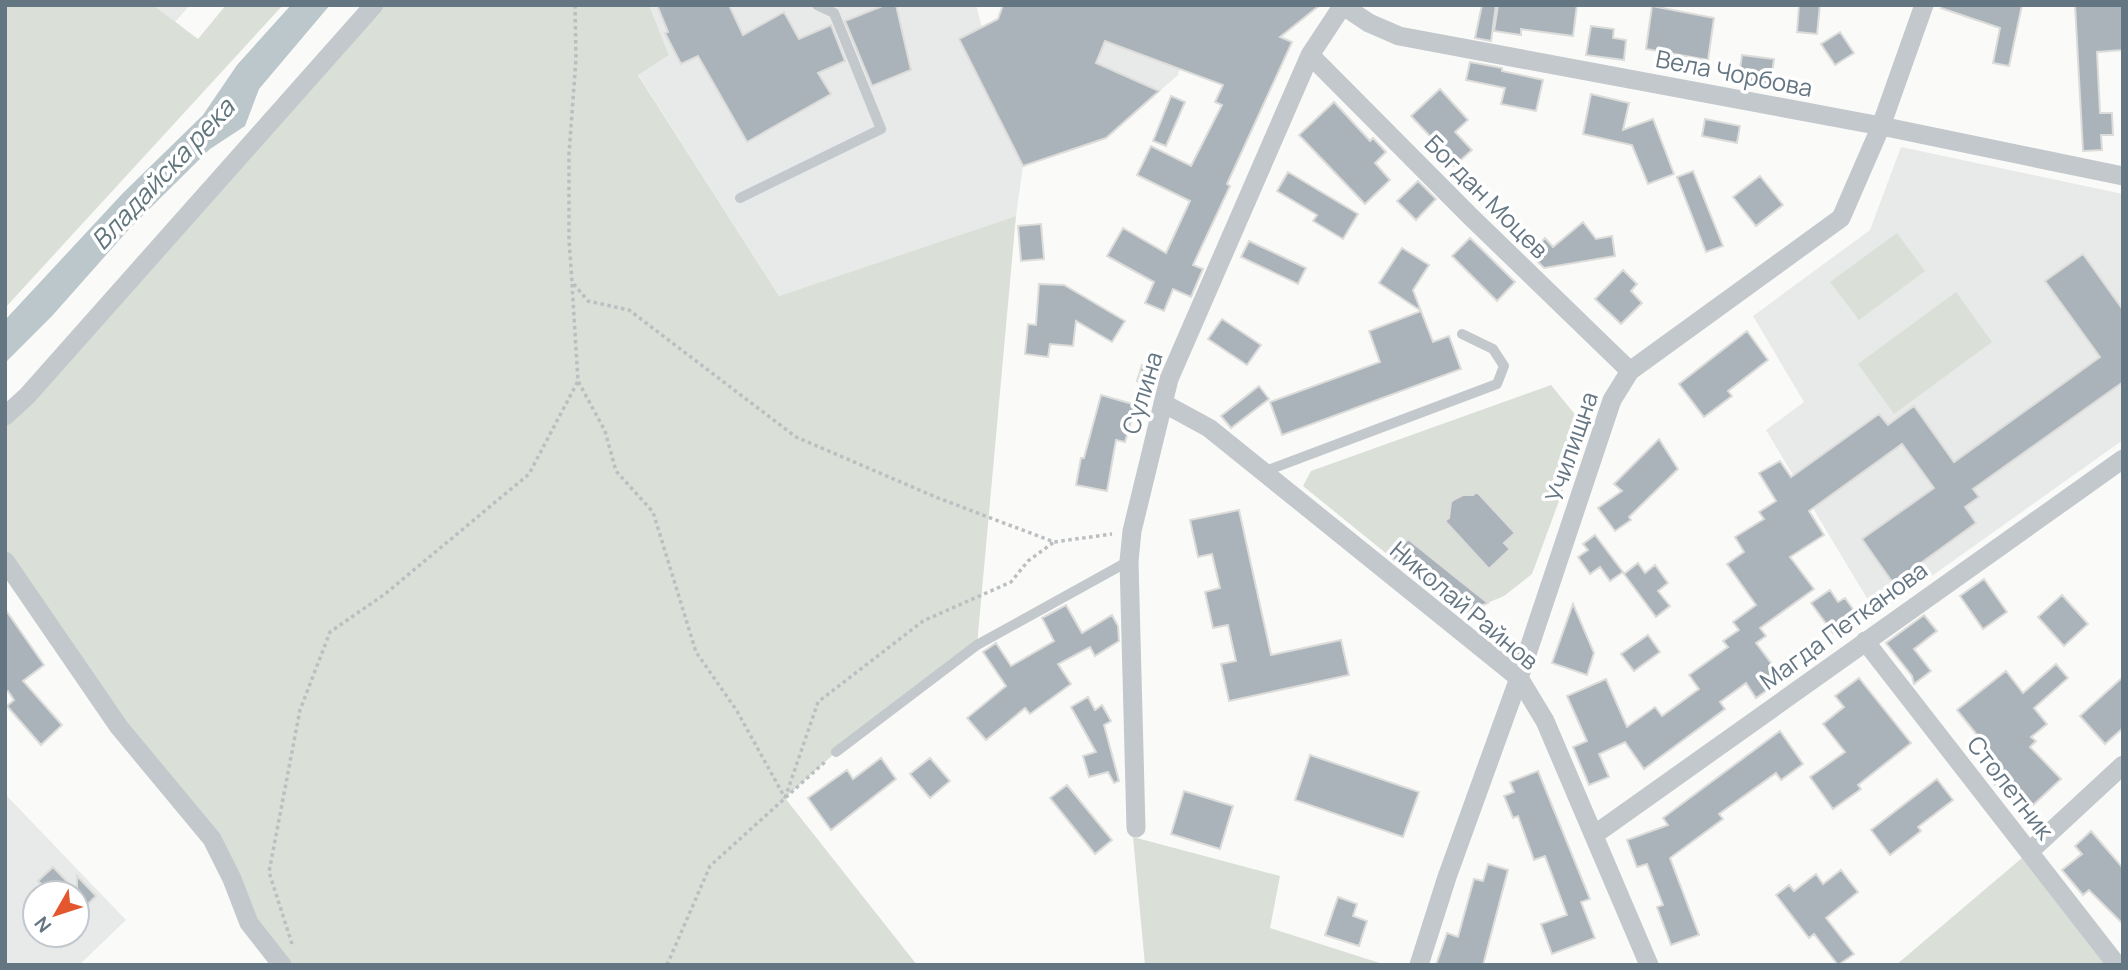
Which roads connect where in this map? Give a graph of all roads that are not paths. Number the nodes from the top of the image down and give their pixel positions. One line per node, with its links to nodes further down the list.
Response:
1 (374, 5): 12 (street)
2 (817, 5): 8 (lane)
3 (1342, 5): 5 (street, Сулина); 6 (street, Вела Чорбова)
4 (1924, 5): 6 (street, Училищна)
5 (1310, 55): 10 (street, Богдан Моцев); 11 (street, Сулина)
6 (1881, 126): 7 (street, Вела Чорбова); 10 (street, Училищна)
7 (2123, 176)
8 (740, 198)
9 (1462, 334): 14 (lane)
10 (1630, 372): 18 (street, Училищна)
11 (1163, 403): 14 (street, Николай Райнов); 16 (street, Сулина)
12 (5, 416)
13 (2123, 459): 17 (street, Магда Петканова)
14 (1263, 472): 18 (street, Николай Райнов)
15 (5, 561): 24 (street)
16 (1129, 561): 19 (lane); 21 (street, Сулина)
17 (1866, 641): 22 (street, Магда Петканова); 23 (street, Столетник)
18 (1519, 678): 22 (street, Николай Райнов); 25 (street, Училищна)
19 (836, 752)
20 (2123, 765): 23 (street)
21 (1136, 828)
22 (1594, 835): 26 (street, Николай Райнов)
23 (2029, 852): 27 (street, Столетник)
24 (288, 958)
25 (1419, 965)
26 (1650, 965)
27 (2117, 965)

